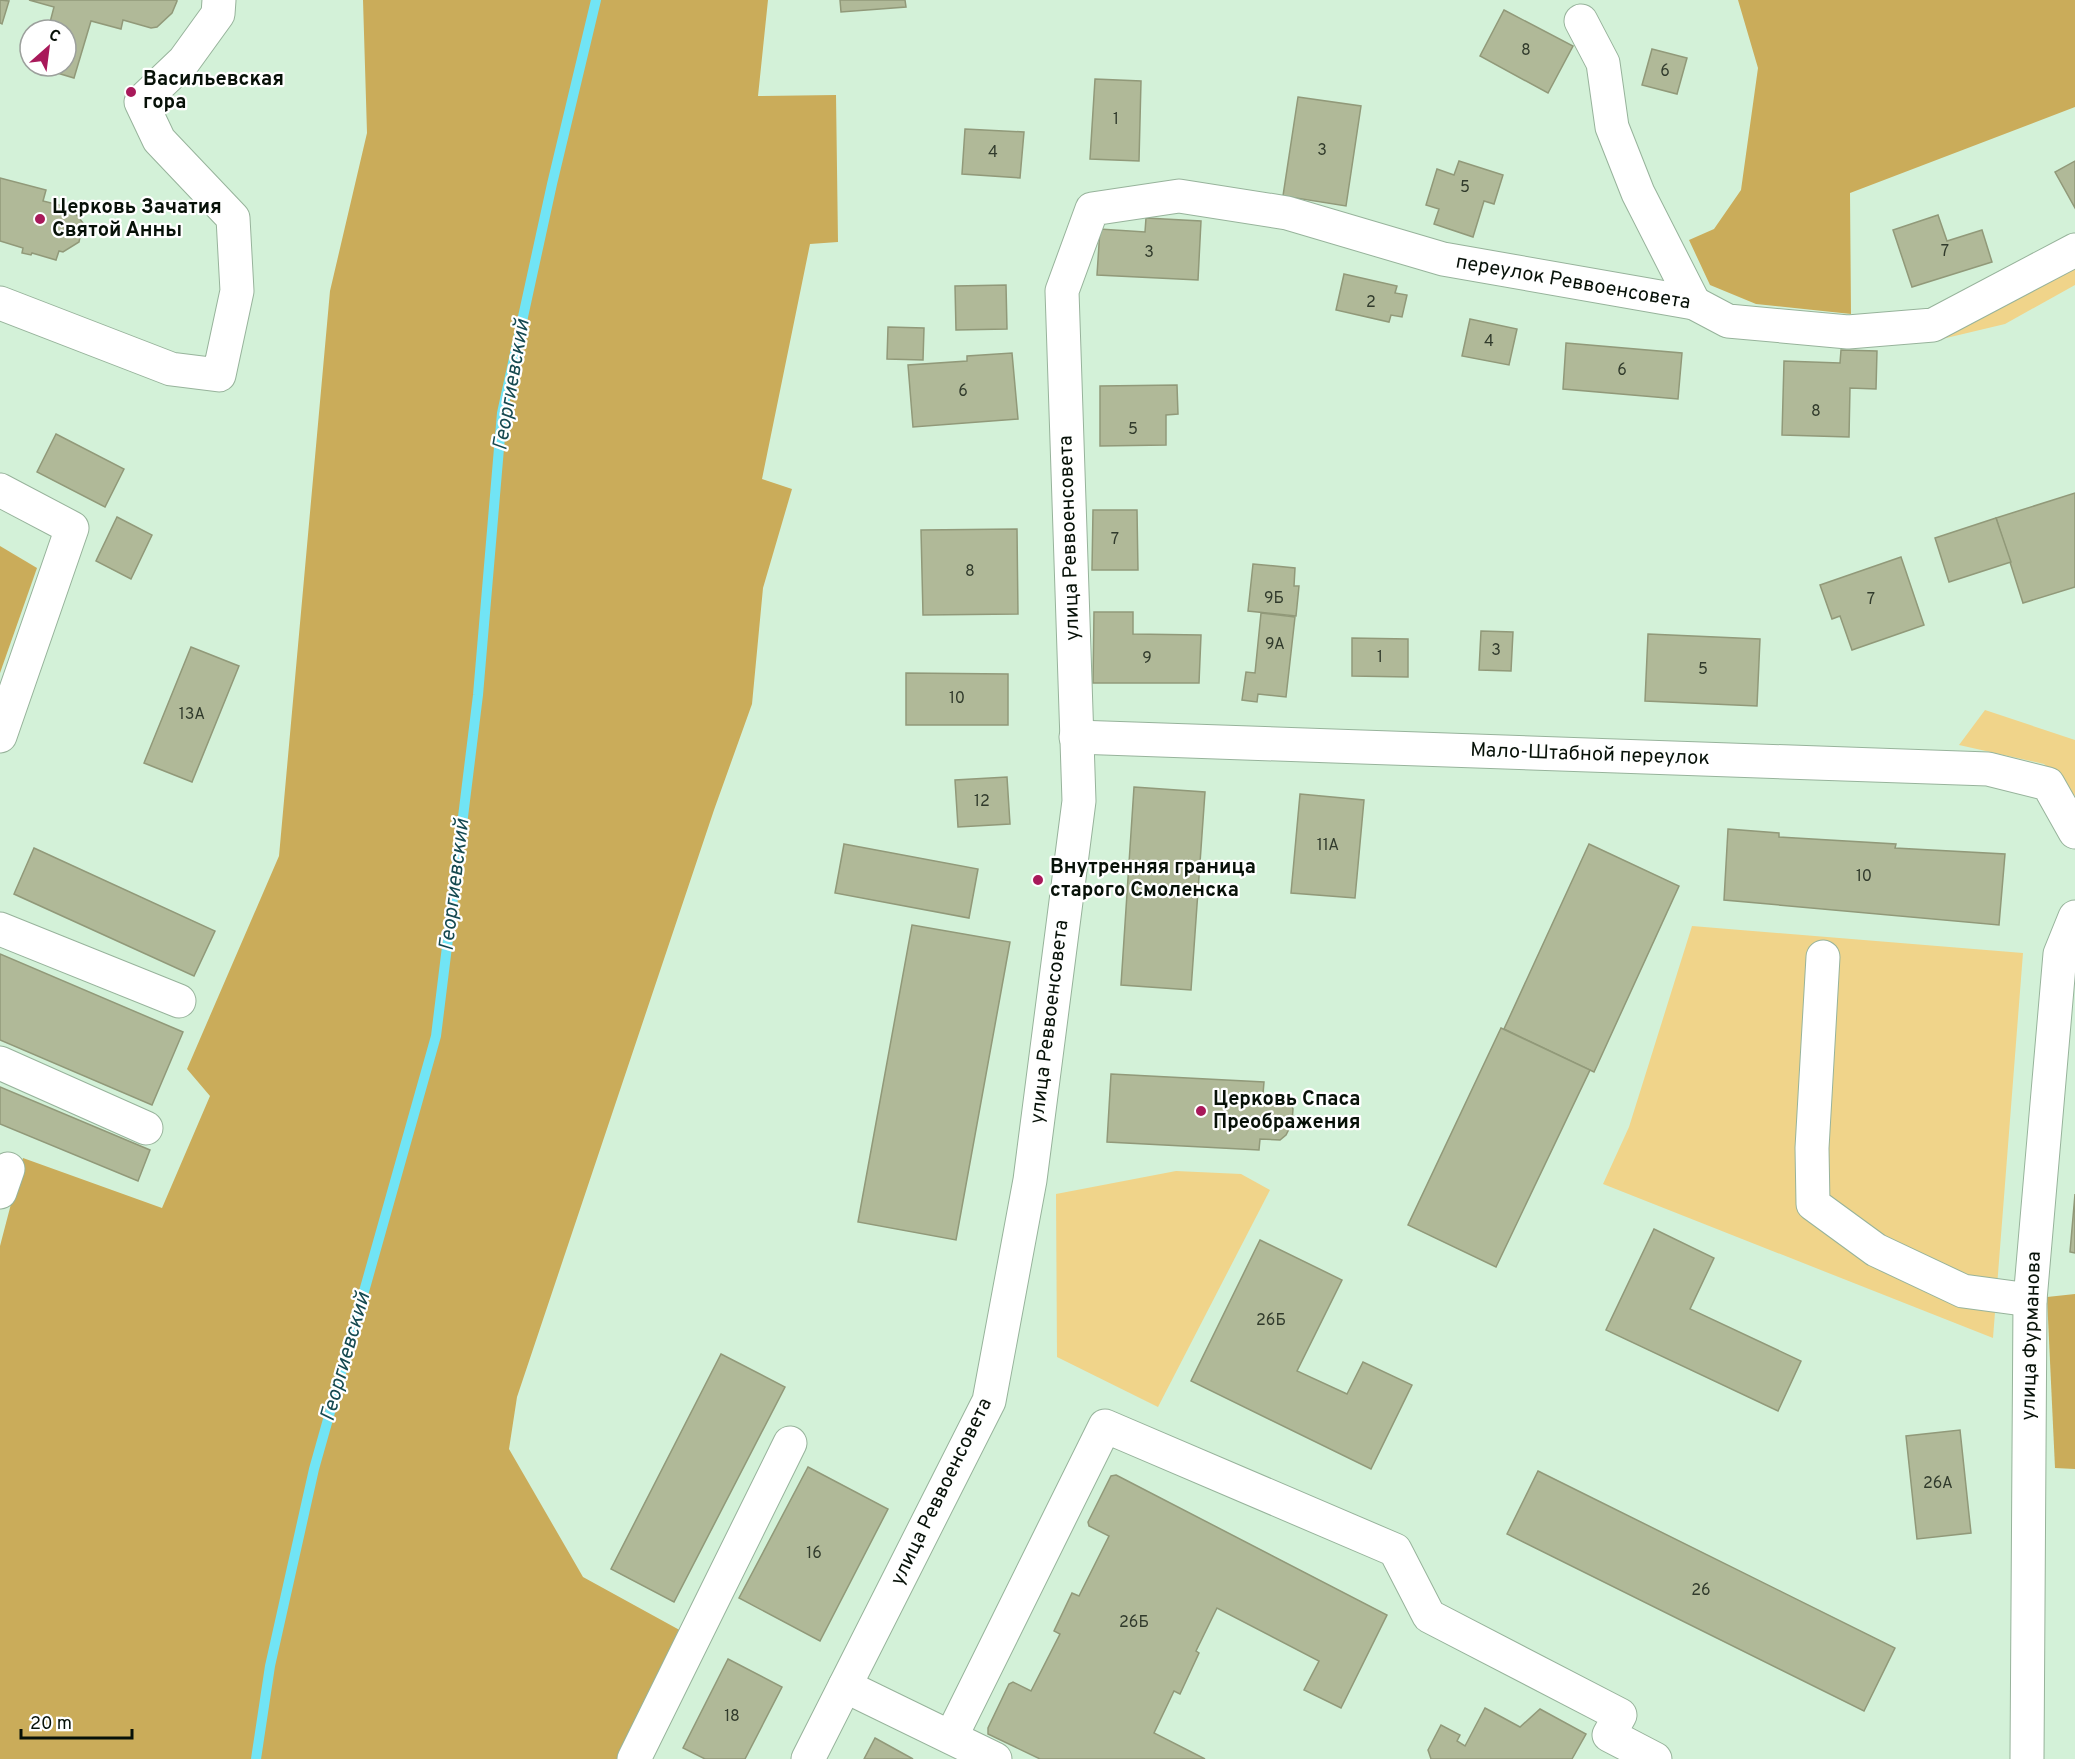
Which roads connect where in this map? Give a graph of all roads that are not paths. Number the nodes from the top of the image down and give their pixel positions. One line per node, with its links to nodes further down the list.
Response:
1 (219, 0): 5 (street)
2 (1581, 21): 6 (street)
3 (1092, 209): 6 (street, переулок Реввоенсовета); 9 (street, улица Реввоенсовета)
4 (2075, 250): 6 (street, переулок Реввоенсовета)
5 (0, 303)
6 (1694, 303)
7 (0, 490): 8 (street)
8 (0, 736)
9 (1076, 737): 10 (street, Мало-Штабной переулок); 19 (street, улица Реввоенсовета)
10 (2075, 832)
11 (2075, 917): 17 (street, улица Фурманова)
12 (0, 929): 14 (street)
13 (1823, 957): 17 (street)
14 (179, 1001)
15 (0, 1063): 16 (street)
16 (146, 1128)
17 (2030, 1300): 25 (street, улица Фурманова)
18 (790, 1443): 21 (street)
19 (845, 1686): 20 (street); 22 (street, улица Реввоенсовета)
20 (951, 1737): 23 (street); 24 (street)
21 (638, 1758)
22 (808, 1759)
23 (995, 1759)
24 (1655, 1759)
25 (2027, 1759)

